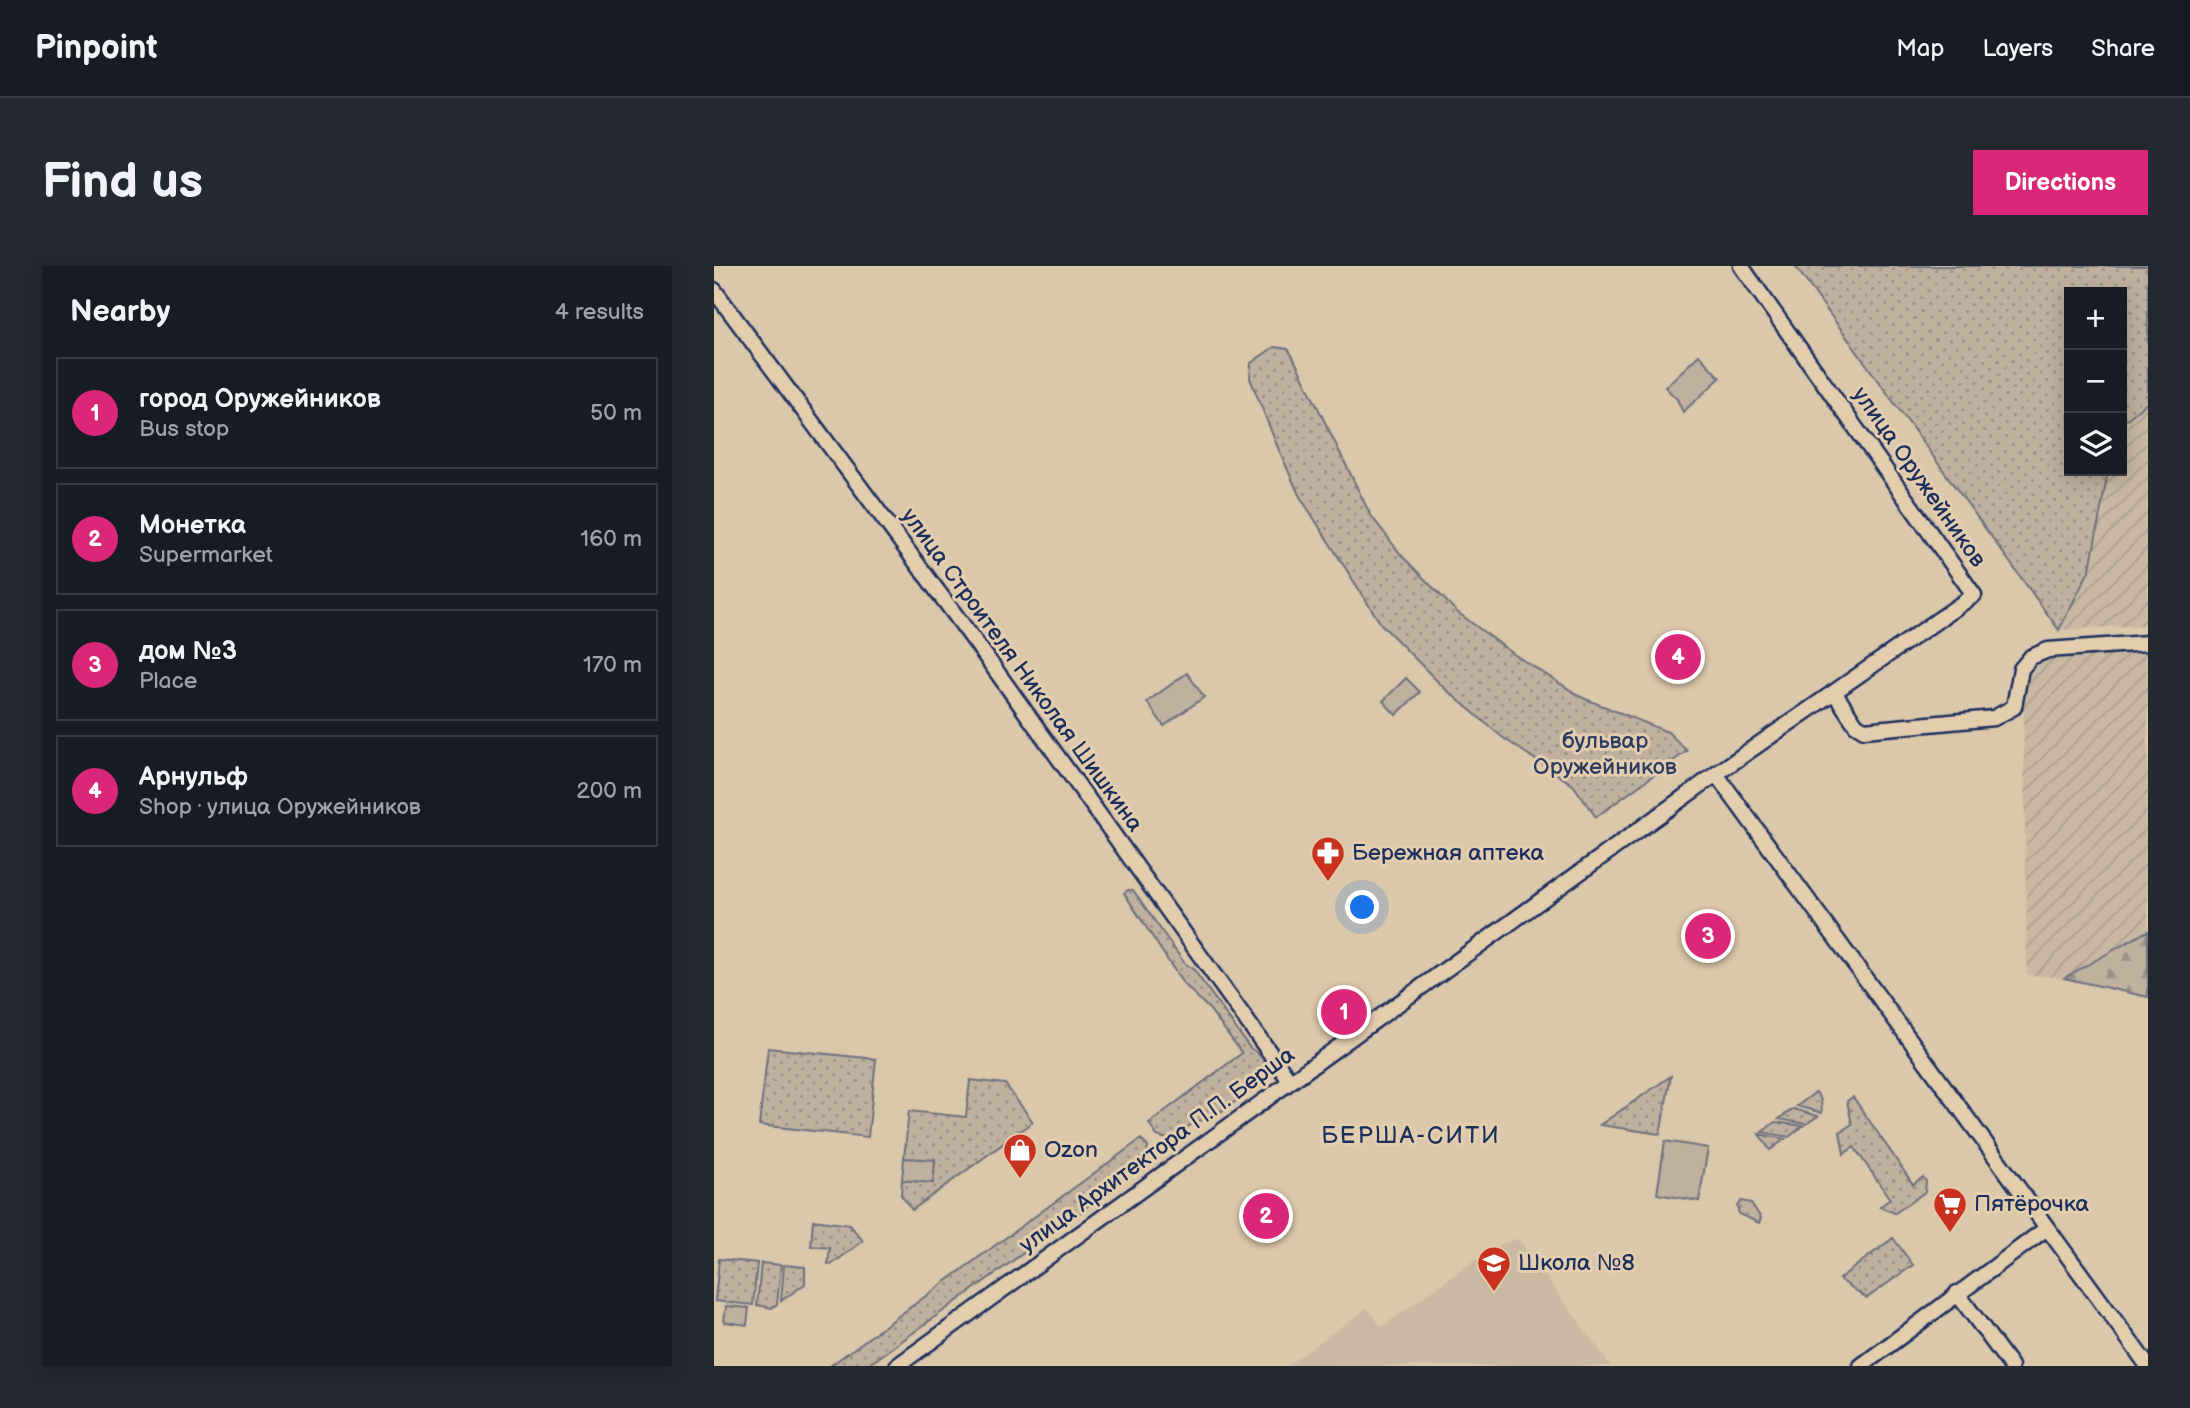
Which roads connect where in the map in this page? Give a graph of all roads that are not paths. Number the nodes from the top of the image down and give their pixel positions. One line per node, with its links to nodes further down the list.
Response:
1 (1741, 266): 4 (street, улица Оружейников)
2 (714, 290): 6 (street, улица Строителя Николая Шишкина)
3 (2148, 643): 4 (street)
4 (1834, 692): 5 (street, улица Оружейников)
5 (1716, 774): 6 (street, улица Архитектора П.П. Берша); 7 (street)
6 (1290, 1081): 9 (street, улица Архитектора П.П. Берша)
7 (2048, 1228): 8 (street); 12 (street)
8 (1957, 1293): 10 (street); 11 (street)
9 (897, 1366)
10 (1861, 1366)
11 (2011, 1366)
12 (2148, 1366)

